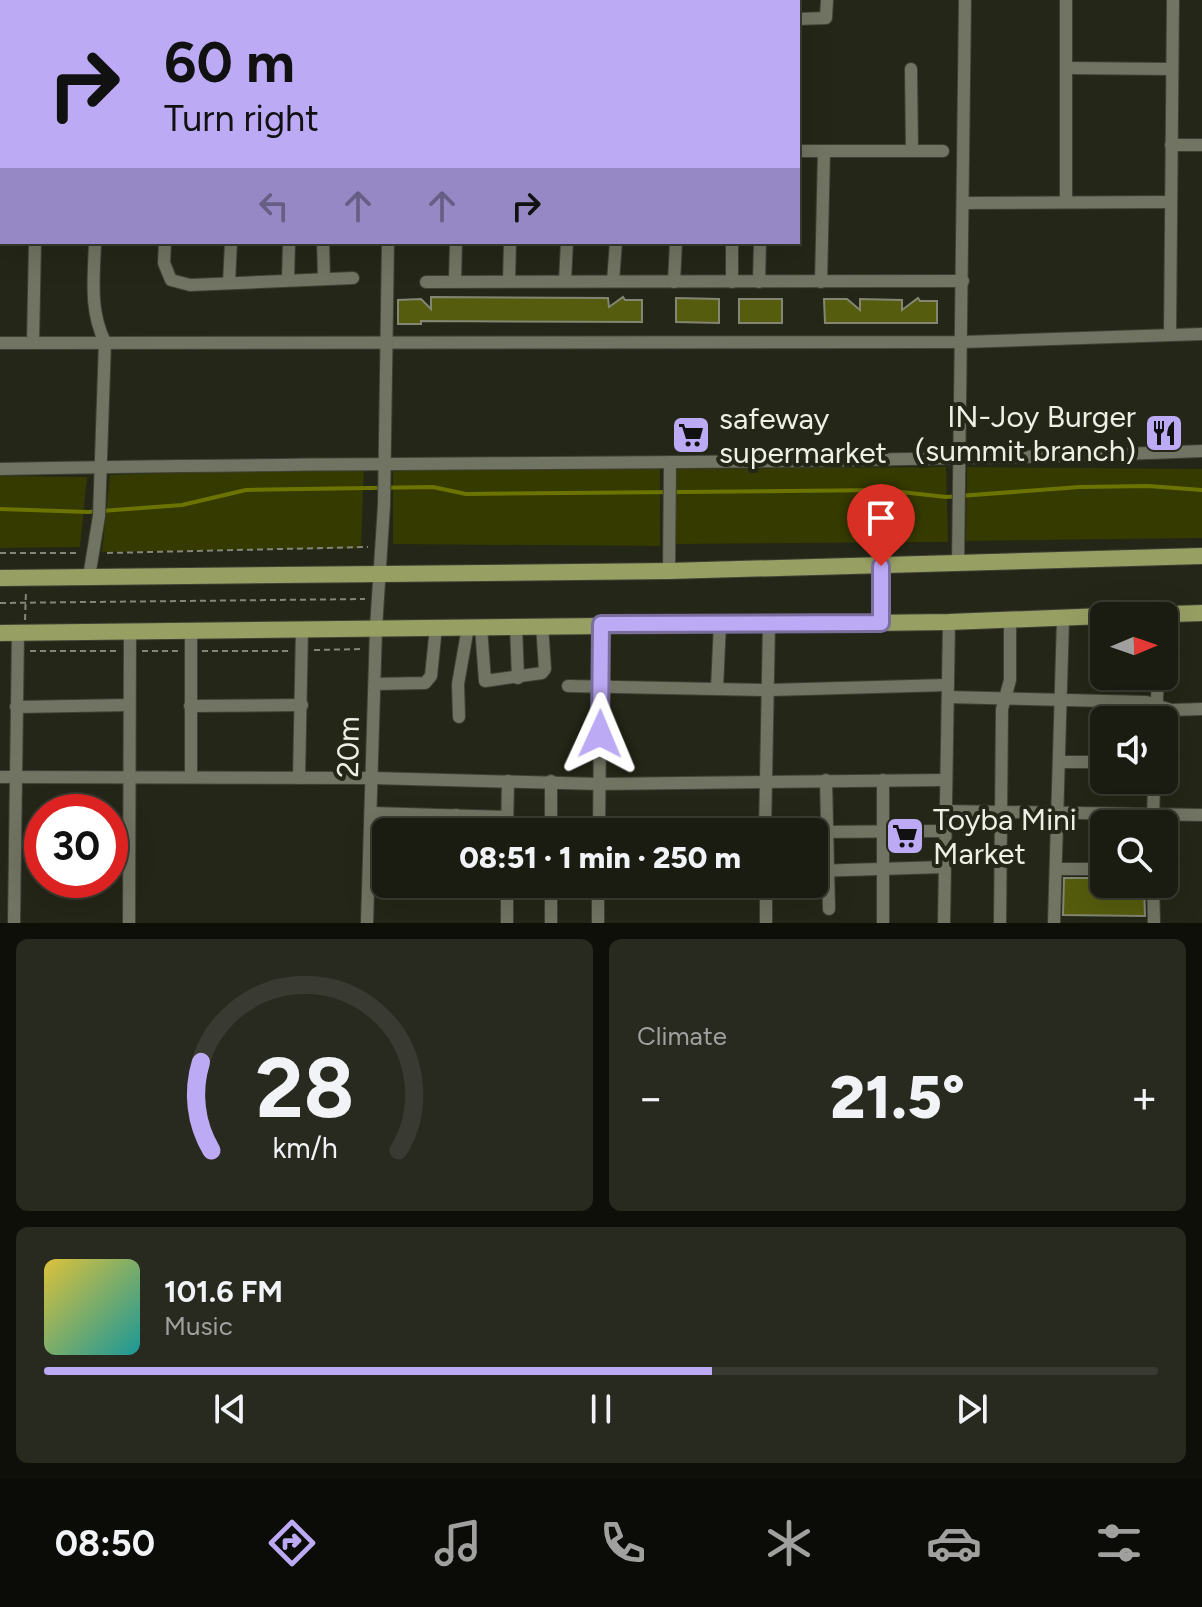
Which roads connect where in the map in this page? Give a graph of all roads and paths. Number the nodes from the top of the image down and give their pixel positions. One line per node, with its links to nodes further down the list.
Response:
1 (827, 0): 5 (street)
2 (965, 0): 17 (street)
3 (1066, 0): 6 (street)
4 (1173, 0): 8 (street)
5 (800, 19)
6 (1066, 68): 8 (street); 15 (street)
7 (911, 69): 13 (street)
8 (1171, 69): 9 (street)
9 (1171, 145): 10 (street); 16 (street)
10 (1202, 145)
11 (800, 151): 12 (street)
12 (824, 151): 13 (street); 44 (street)
13 (912, 151): 14 (street)
14 (943, 151)
15 (1066, 202): 16 (street); 17 (street)
16 (1171, 202): 47 (street)
17 (964, 203): 39 (street)
18 (35, 244): 52 (street)
19 (95, 244): 49 (street)
20 (165, 244): 45 (street)
21 (231, 244): 45 (street)
22 (289, 244): 34 (street)
23 (323, 244): 32 (street)
24 (388, 244): 48 (street, 20m)
25 (456, 244): 35 (street)
26 (510, 244): 36 (street)
27 (567, 244): 37 (street)
28 (616, 244): 38 (street)
29 (676, 244): 41 (street)
30 (732, 244): 42 (street)
31 (760, 244): 43 (street)
32 (324, 278): 33 (street); 34 (street)
33 (353, 278)
34 (288, 280): 45 (street)
35 (455, 280): 36 (street); 40 (street)
36 (509, 281): 37 (street)
37 (565, 281): 38 (street)
38 (613, 281): 41 (street)
39 (963, 281): 44 (street); 50 (street)
40 (426, 282)
41 (674, 282): 42 (street)
42 (732, 282): 43 (street)
43 (759, 282): 44 (street)
44 (821, 282)
45 (229, 283)
46 (1202, 334): 47 (street)
47 (1170, 335): 50 (street)
48 (386, 341): 49 (street); 50 (street); 56 (street, 20m)
49 (105, 342): 52 (street); 57 (street)
50 (962, 342): 54 (street)
51 (0, 343): 52 (street)
52 (33, 343)
53 (1202, 451): 54 (street)
54 (958, 460): 55 (street); 63 (street)
55 (670, 462): 56 (street); 65 (street)
56 (384, 463): 57 (street); 59 (street, 20m)
57 (100, 467): 58 (street); 61 (street)
58 (0, 469)
59 (381, 546): 61 (path); 66 (street, 20m)
60 (0, 553): 61 (path)
61 (93, 553): 68 (street)
62 (1202, 556): 63 (main road)
63 (958, 564): 64 (main road)
64 (881, 566): 65 (main road); 81 (main road)
65 (669, 571): 66 (main road)
66 (380, 572): 68 (main road); 70 (street, 20m)
67 (26, 577): 68 (main road); 69 (main road); 72 (path)
68 (89, 577)
69 (0, 578)
70 (378, 599): 72 (path); 87 (street, 20m)
71 (0, 603): 72 (path)
72 (25, 603): 92 (path)
73 (1202, 613): 74 (main road)
74 (1178, 614)
75 (1090, 617): 76 (main road)
76 (1063, 619): 77 (main road); 102 (street)
77 (1010, 620): 78 (main road); 101 (street)
78 (949, 622): 81 (main road); 100 (street)
79 (720, 623): 80 (main road); 82 (main road); 97 (street)
80 (769, 623): 81 (main road); 98 (street)
81 (881, 623)
82 (601, 624): 83 (main road); 95 (street)
83 (542, 625): 84 (main road); 93 (street)
84 (516, 626): 86 (main road); 93 (street)
85 (436, 627): 86 (main road); 87 (main road); 94 (street)
86 (474, 627): 93 (street); 110 (street)
87 (376, 628): 89 (main road); 94 (street, 20m)
88 (191, 629): 89 (main road); 90 (main road); 105 (street)
89 (302, 629): 104 (street)
90 (130, 630): 92 (main road); 103 (street)
91 (0, 633): 92 (main road)
92 (21, 633): 107 (street)
93 (518, 678)
94 (375, 684): 118 (street, 20m)
95 (601, 684): 96 (street); 97 (street); 125 (street)
96 (568, 686)
97 (717, 688): 98 (street)
98 (770, 690): 100 (street); 119 (street)
99 (1157, 690): 106 (street)
100 (947, 691): 101 (street); 122 (street)
101 (1005, 698): 102 (street); 128 (street)
102 (1063, 700): 106 (street); 111 (street)
103 (129, 705): 107 (street); 113 (street)
104 (302, 705): 105 (street); 117 (street)
105 (190, 706): 114 (street)
106 (1156, 706)
107 (16, 707): 116 (street)
108 (1202, 709): 109 (street)
109 (1178, 710)
110 (459, 717)
111 (1061, 762): 112 (street); 130 (street)
112 (1090, 762)
113 (128, 776): 114 (street); 116 (street); 126 (street)
114 (191, 776): 117 (street)
115 (0, 777): 116 (street)
116 (16, 777): 157 (street)
117 (299, 778): 118 (street)
118 (373, 778): 123 (street); 129 (street, 20m)
119 (764, 780): 120 (street); 125 (street); 139 (street)
120 (826, 780): 121 (street); 140 (street)
121 (883, 780): 122 (street); 143 (street)
122 (944, 780): 127 (street)
123 (508, 781): 124 (street); 134 (street)
124 (551, 781): 125 (street); 137 (street)
125 (599, 784): 138 (street)
126 (128, 794)
127 (944, 811): 128 (street); 141 (street)
128 (1001, 812): 130 (street); 166 (street)
129 (372, 813): 131 (street); 144 (street, 20m)
130 (1059, 813): 132 (street); 147 (street)
131 (456, 815): 134 (street); 136 (street)
132 (1090, 815)
133 (1202, 815): 135 (street)
134 (507, 817)
135 (1178, 817)
136 (456, 818)
137 (551, 818)
138 (599, 818)
139 (765, 818)
140 (822, 818)
141 (944, 831): 143 (street); 145 (street)
142 (828, 832): 143 (street)
143 (883, 832): 146 (street)
144 (370, 862): 159 (street, 20m)
145 (944, 867): 146 (street); 165 (street)
146 (883, 869): 149 (street); 164 (street)
147 (1057, 869): 148 (street); 167 (street)
148 (1090, 869)
149 (828, 870): 156 (street)
150 (128, 884): 158 (street)
151 (507, 898): 160 (street)
152 (551, 898): 161 (street)
153 (598, 898): 162 (street)
154 (766, 898): 163 (street)
155 (1153, 898): 168 (street)
156 (829, 909)
157 (14, 923)
158 (129, 923)
159 (367, 923)
160 (507, 923)
161 (551, 923)
162 (598, 923)
163 (766, 923)
164 (883, 923)
165 (944, 923)
166 (1000, 923)
167 (1054, 923)
168 (1154, 923)

